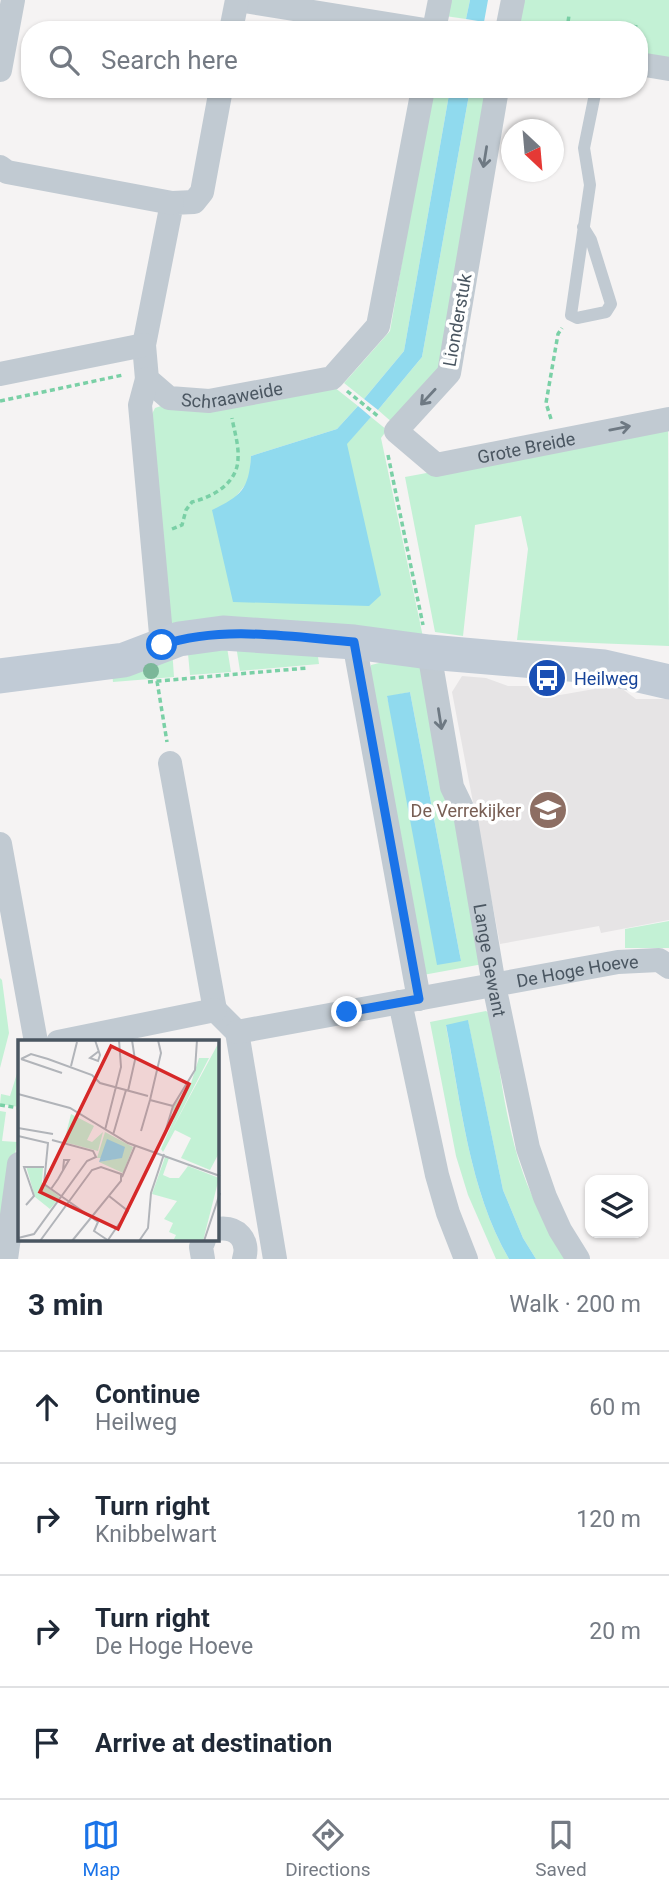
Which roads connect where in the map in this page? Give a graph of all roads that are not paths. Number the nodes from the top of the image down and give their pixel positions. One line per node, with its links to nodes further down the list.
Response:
1 (13, 0): 11 (street)
2 (237, 0): 5 (street); 6 (street)
3 (440, 0): 7 (street)
4 (513, 0): 8 (street)
5 (233, 21)
6 (369, 21)
7 (436, 21)
8 (509, 21)
9 (648, 66): 10 (street)
10 (669, 69)
11 (0, 70)
12 (218, 98): 17 (street)
13 (421, 98): 21 (street, Schraaweide)
14 (495, 98): 23 (street, Lionderstuk, one-way to 23)
15 (594, 98): 18 (lane)
16 (0, 167): 17 (street)
17 (172, 203): 19 (street)
18 (583, 227): 18 (lane)
19 (144, 345): 20 (street); 21 (street)
20 (0, 374)
21 (146, 374): 25 (street)
22 (669, 419): 23 (street, Grote Breide, one-way to 22)
23 (396, 431)
24 (354, 642): 25 (street); 26 (street); 33 (street)
25 (162, 645): 27 (street)
26 (429, 652): 28 (street); 32 (street, Lange Gewant, one-way to 32)
27 (0, 676)
28 (669, 682)
29 (170, 763): 34 (street)
30 (0, 844): 36 (street)
31 (669, 967): 32 (street, De Hoge Hoeve)
32 (494, 985): 33 (street, De Hoge Hoeve); 46 (street, Lange Gewant)
33 (409, 1000): 35 (street, De Hoge Hoeve); 45 (street)
34 (215, 1010): 35 (street); 37 (street)
35 (237, 1032): 41 (street)
36 (36, 1040)
37 (68, 1040)
38 (18, 1171): 43 (street)
39 (219, 1229): 42 (street)
40 (204, 1241): 44 (street)
41 (274, 1249): 42 (street)
42 (245, 1252)
43 (6, 1259)
44 (203, 1259)
45 (466, 1259)
46 (578, 1259)

